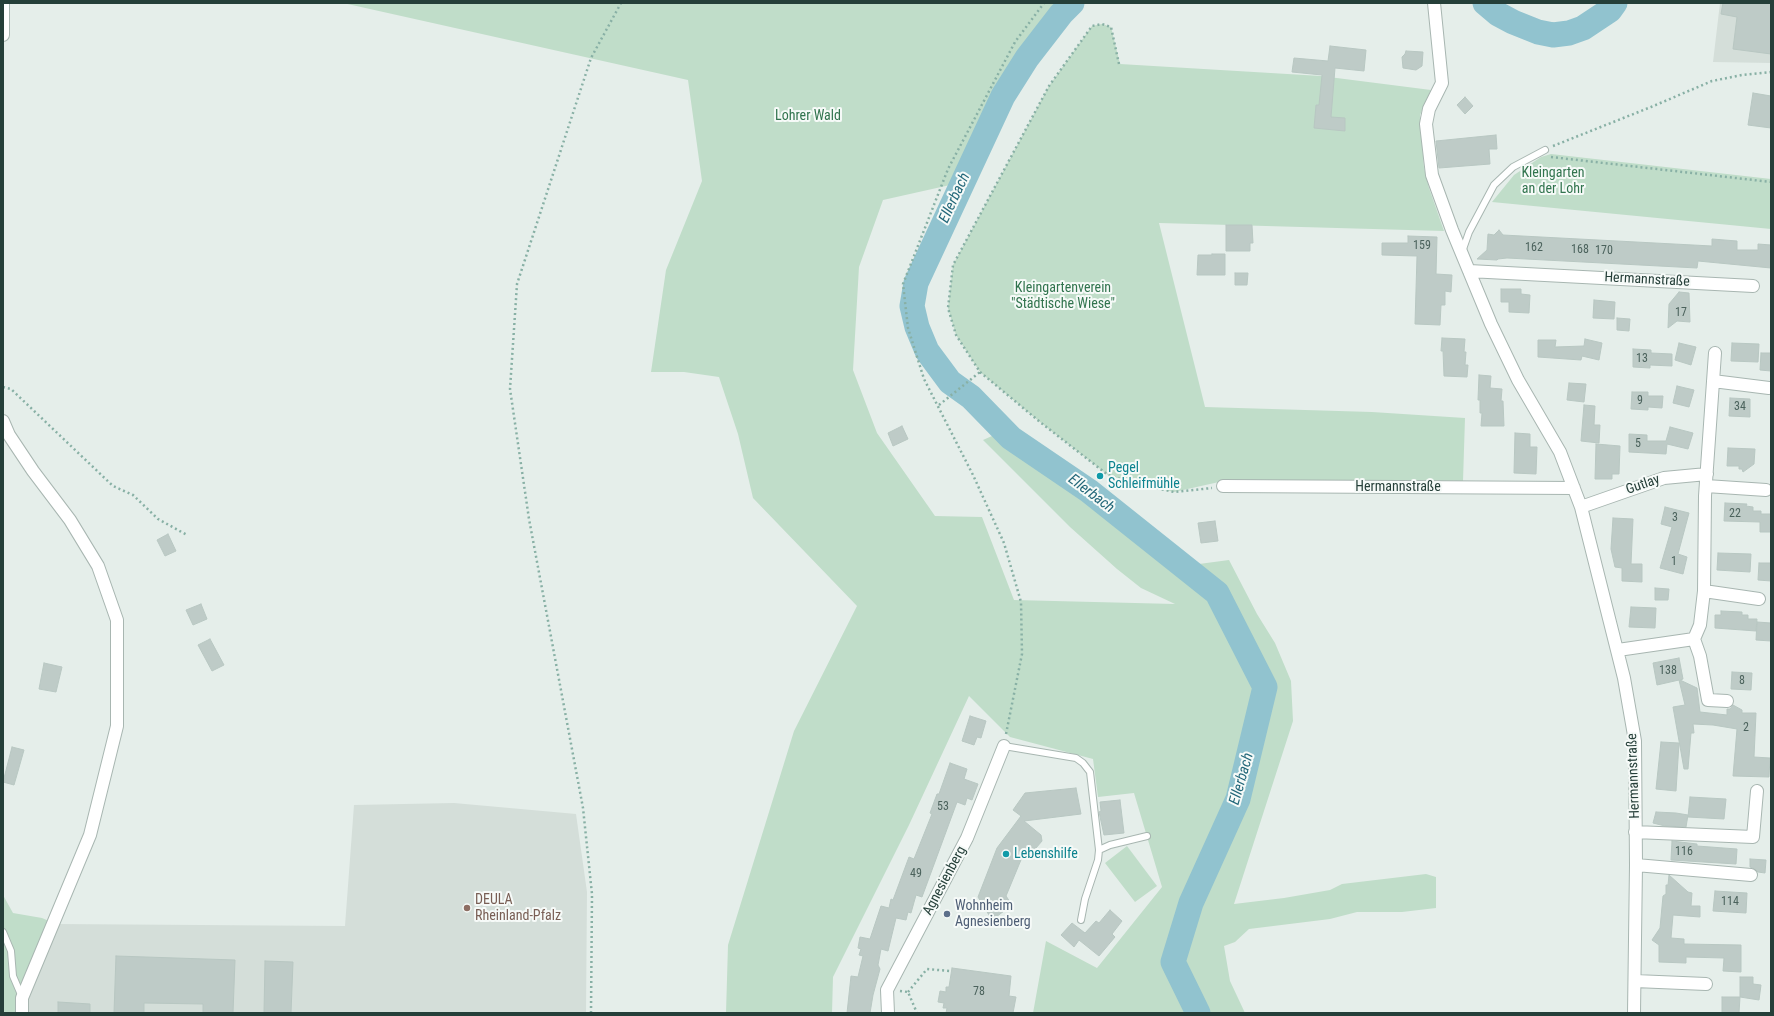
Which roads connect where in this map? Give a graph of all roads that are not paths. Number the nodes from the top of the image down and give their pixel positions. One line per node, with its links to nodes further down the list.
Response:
1 (3, 3): 3 (street)
2 (1434, 3): 5 (street, Hermannstraße)
3 (3, 35)
4 (1545, 150): 5 (lane)
5 (1462, 252): 6 (street, Hermannstraße)
6 (1469, 271): 7 (street, Hermannstraße); 15 (street, Hermannstraße)
7 (1753, 286)
8 (1715, 353): 9 (street)
9 (1713, 381): 10 (street); 12 (street)
10 (1769, 388)
11 (3, 421): 34 (street)
12 (1707, 474): 14 (street); 17 (street, Gutlay)
13 (1223, 486): 15 (street, Hermannstraße)
14 (1706, 486): 16 (street); 18 (street)
15 (1574, 488): 17 (street, Hermannstraße)
16 (1766, 490)
17 (1581, 507): 21 (street, Hermannstraße)
18 (1704, 591): 19 (street); 20 (street)
19 (1759, 599)
20 (1694, 639): 21 (street); 22 (street)
21 (1618, 650): 25 (street, Hermannstraße)
22 (1727, 701)
23 (1004, 746): 27 (lane); 36 (street, Agnesienberg)
24 (1757, 791): 25 (street, Hermannstraße)
25 (1635, 832): 28 (street, Hermannstraße)
26 (1148, 836): 27 (lane)
27 (1098, 850): 30 (lane)
28 (1636, 865): 29 (street); 32 (street, Hermannstraße)
29 (1752, 876)
30 (1081, 920)
31 (3, 932): 34 (lane)
32 (1635, 981): 33 (street); 37 (street, Hermannstraße)
33 (1706, 984)
34 (22, 998): 35 (street)
35 (22, 1013)
36 (888, 1013)
37 (1634, 1013)

